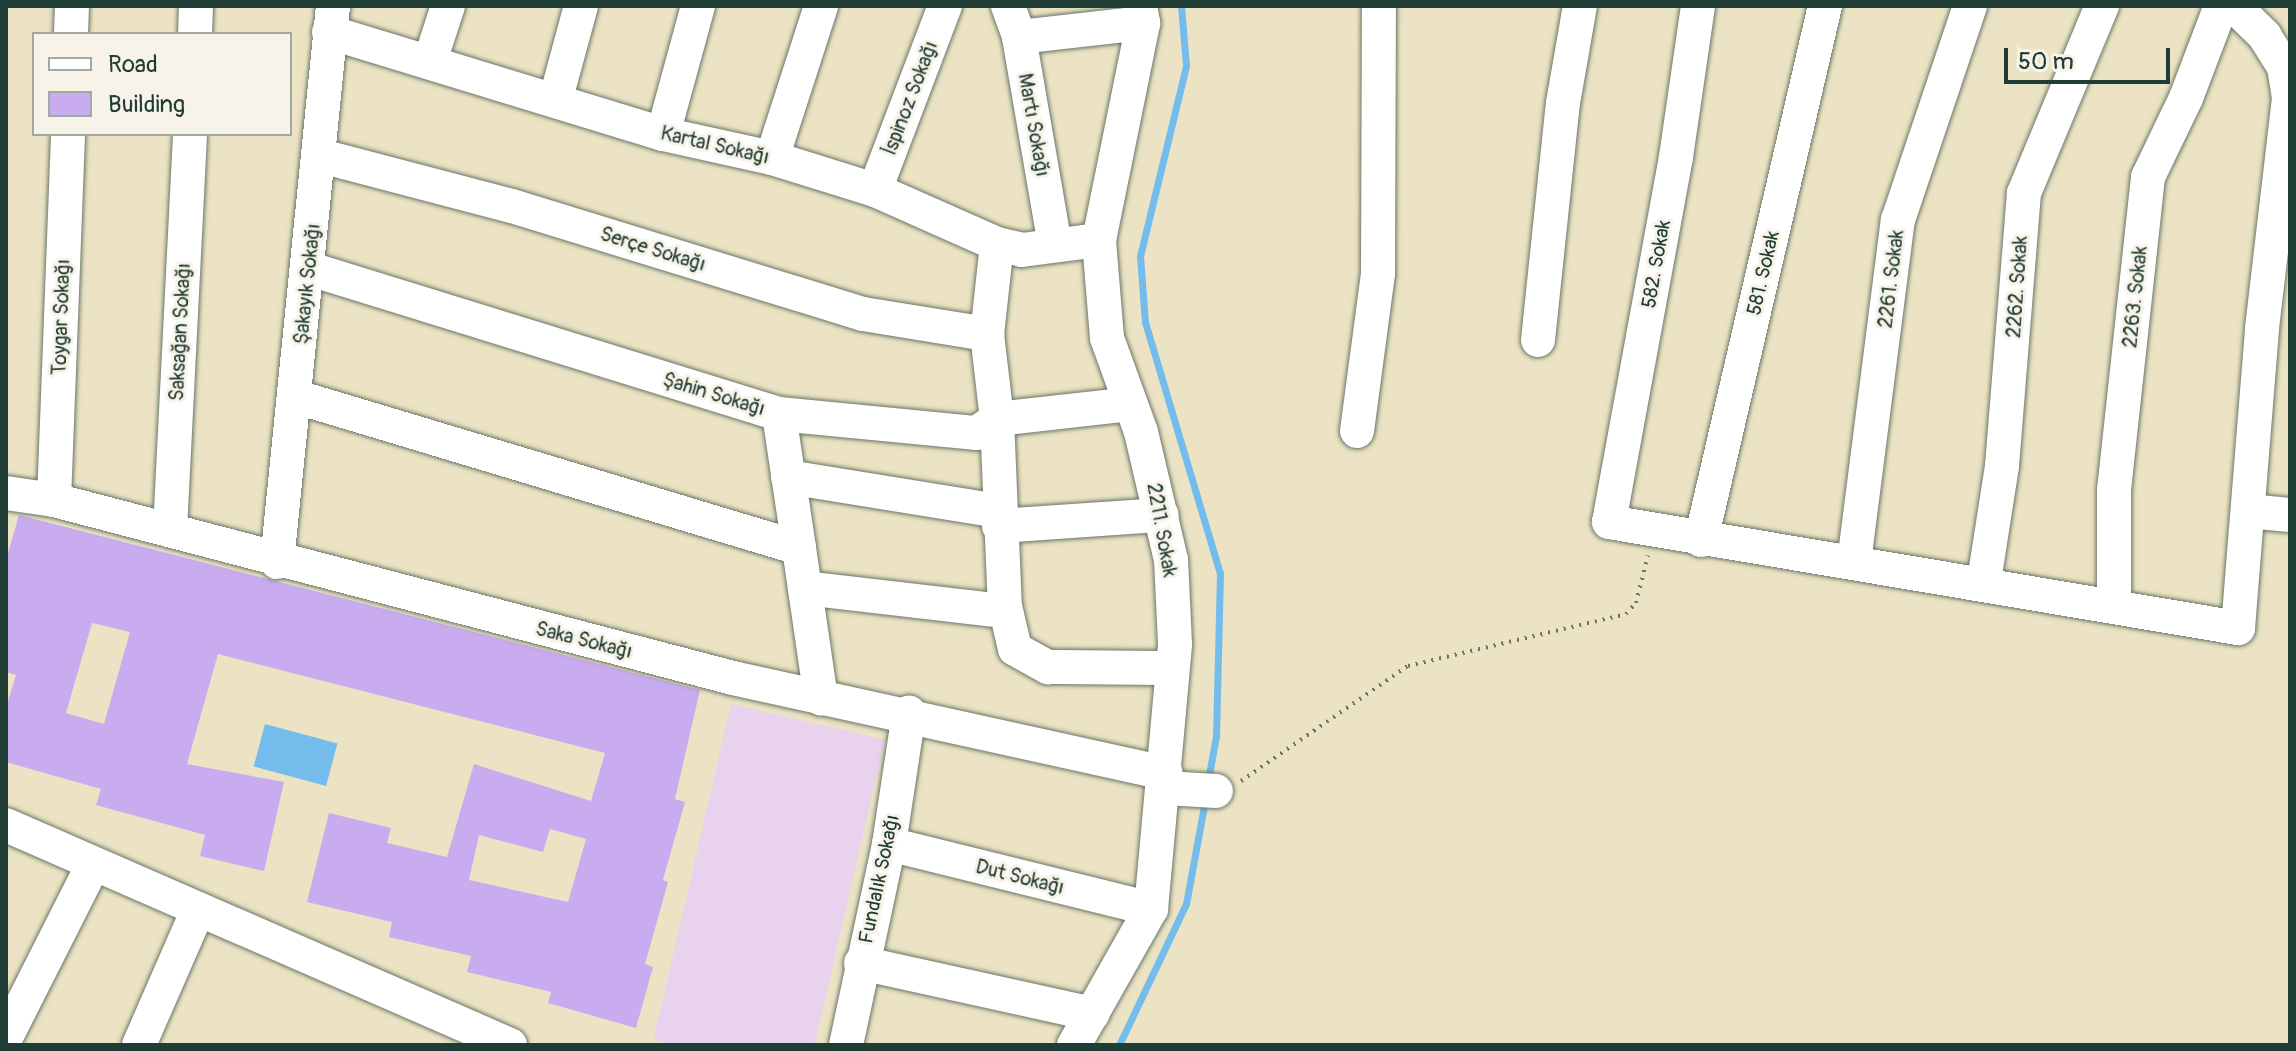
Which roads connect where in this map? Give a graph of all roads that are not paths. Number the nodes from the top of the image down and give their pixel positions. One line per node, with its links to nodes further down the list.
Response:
1 (72, 6): 19 (street)
2 (196, 6): 20 (street)
3 (448, 6): 21 (street)
4 (581, 6): 22 (street)
5 (698, 6): 23 (street)
6 (821, 6): 27 (street)
7 (945, 6): 28 (street, İspinoz Sokağı)
8 (1379, 6): 39 (street)
9 (1580, 6): 34 (street)
10 (1698, 6): 48 (street, 582. Sokak)
11 (1825, 6): 48 (street, 581. Sokak)
12 (1970, 6): 51 (street, 2261. Sokak)
13 (2102, 6): 52 (street, 2262. Sokak)
14 (2221, 6): 54 (street, 2263. Sokak)
15 (2234, 6): 43 (street)
16 (1142, 14): 18 (street); 29 (street, 2211. Sokak)
17 (331, 19): 21 (street, Kartal Sokağı); 26 (street, Şakayık Sokağı)
18 (1013, 22): 31 (street, Martı Sokağı)
19 (71, 32)
20 (195, 32)
21 (430, 61): 22 (street, Kartal Sokağı)
22 (556, 98): 23 (street, Kartal Sokağı)
23 (663, 134): 27 (street, Kartal Sokağı)
24 (68, 136): 42 (street, Toygar Sokağı)
25 (190, 136): 47 (street, Saksağan Sokağı)
26 (321, 156): 32 (street, Şakayık Sokağı); 33 (street, Serçe Sokağı)
27 (772, 158): 28 (street, Kartal Sokağı)
28 (875, 190): 30 (street, Kartal Sokağı)
29 (1099, 240): 31 (street, Kartal Sokağı); 36 (street, 2211. Sokak)
30 (997, 244): 31 (street, Kartal Sokağı); 33 (street)
31 (1055, 245)
32 (307, 268): 35 (street, Şakayık Sokağı); 37 (street, Şahin Sokağı)
33 (987, 334): 38 (street)
34 (1538, 340)
35 (297, 397): 49 (street); 50 (street, Şakayık Sokağı)
36 (1130, 404): 38 (street, Şahin Sokağı); 44 (street, 2211. Sokak)
37 (779, 414): 38 (street, Şahin Sokağı); 40 (street)
38 (997, 419): 46 (street)
39 (1357, 431)
40 (788, 477): 46 (street); 49 (street)
41 (6, 493): 42 (street, Saka Sokağı)
42 (54, 500): 47 (street, Saka Sokağı)
43 (2248, 511): 45 (street); 54 (street)
44 (1162, 515): 46 (street); 56 (street, 2211. Sokak)
45 (2290, 515)
46 (998, 518): 55 (street)
47 (170, 530): 50 (street, Saka Sokağı)
48 (1701, 540): 51 (street)
49 (799, 548): 53 (street)
50 (277, 562): 57 (street, Saka Sokağı)
51 (1854, 562): 52 (street)
52 (1984, 581): 54 (street)
53 (805, 588): 55 (street); 57 (street)
54 (2114, 604)
55 (1005, 611): 56 (street)
56 (1172, 668): 59 (street, 2211. Sokak)
57 (821, 698): 58 (street, Saka Sokağı)
58 (909, 713): 59 (street, Saka Sokağı); 61 (street, Fundalık Sokağı)
59 (1183, 786): 63 (street, 2211. Sokak)
60 (9, 832): 62 (street)
61 (889, 844): 63 (street, Dut Sokağı); 65 (street, Fundalık Sokağı)
62 (93, 865): 64 (street); 67 (street)
63 (1151, 909): 66 (street, 2211. Sokak)
64 (198, 910): 68 (street); 69 (street)
65 (861, 963): 66 (street); 70 (street, Fundalık Sokağı)
66 (1092, 1014): 71 (street, 2211. Sokak)
67 (6, 1037)
68 (139, 1045)
69 (510, 1045)
70 (846, 1045)
71 (1074, 1045)

